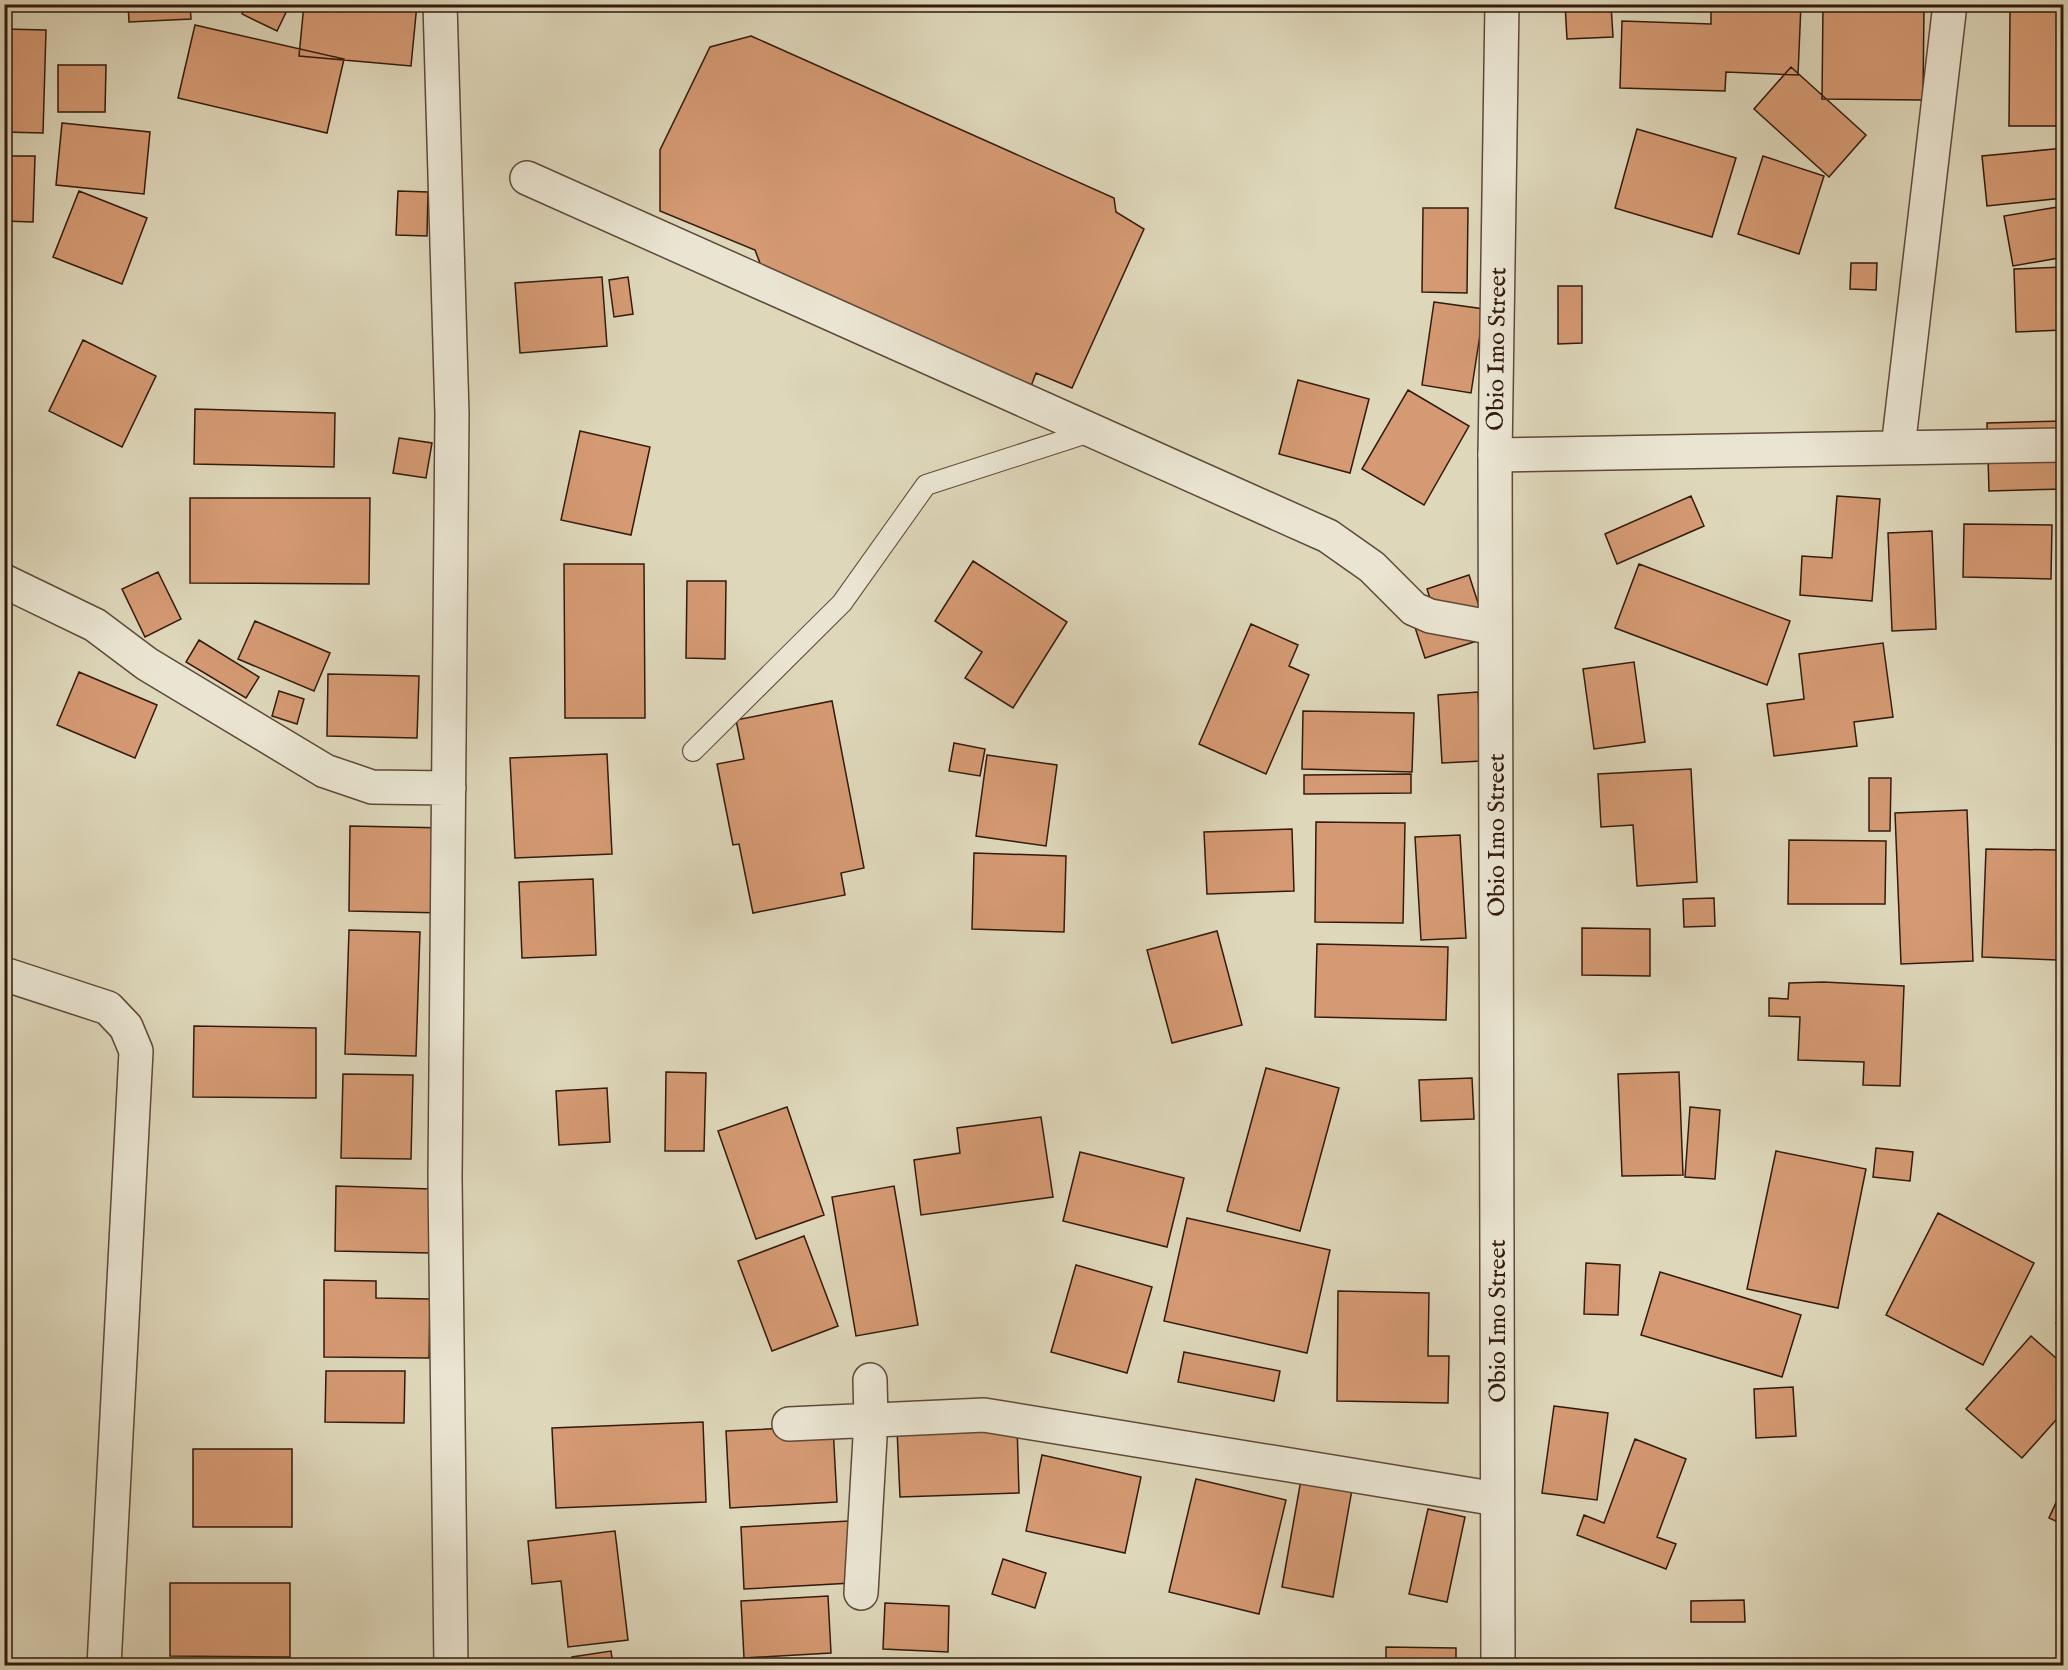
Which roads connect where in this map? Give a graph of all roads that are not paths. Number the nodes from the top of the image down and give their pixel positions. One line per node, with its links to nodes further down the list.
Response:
1 (440, 4): 12 (street)
2 (1502, 4): 8 (street, Obio Imo Street)
3 (1950, 4): 7 (street)
4 (527, 178): 5 (street)
5 (1093, 431): 10 (street); 11 (lane)
6 (2064, 445): 7 (street)
7 (1898, 448): 8 (street)
8 (1495, 455): 10 (street, Obio Imo Street)
9 (4, 581): 12 (street)
10 (1495, 628): 17 (street, Obio Imo Street)
11 (693, 751)
12 (448, 788): 20 (street)
13 (4, 974): 19 (street)
14 (870, 1380): 15 (street)
15 (871, 1420): 16 (street); 17 (street); 18 (street)
16 (789, 1424)
17 (1497, 1499): 21 (street, Obio Imo Street)
18 (861, 1593)
19 (104, 1665)
20 (451, 1665)
21 (1498, 1665)

